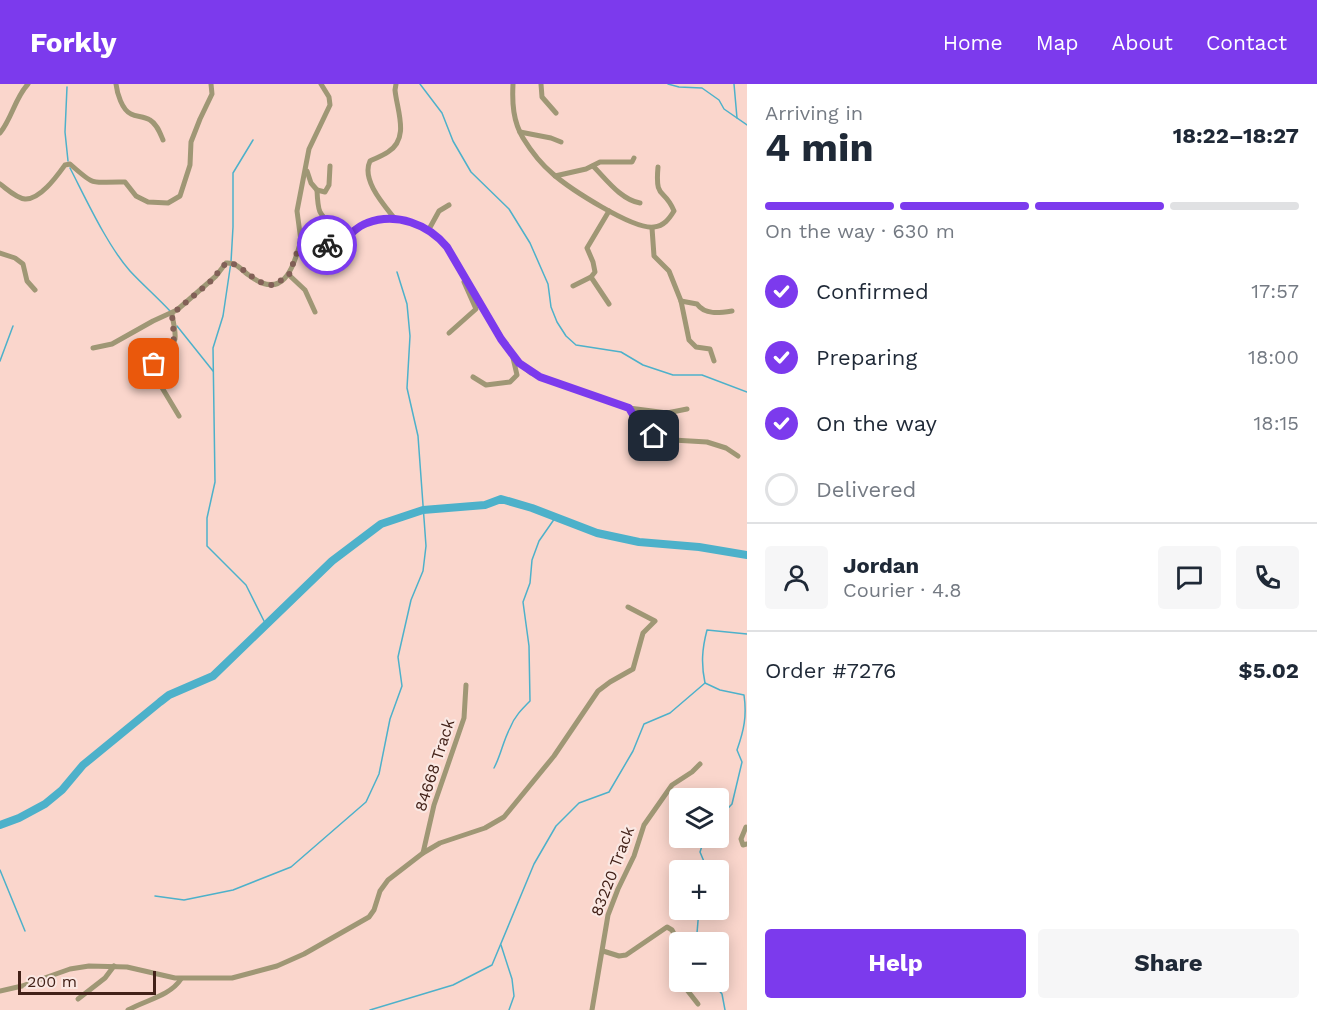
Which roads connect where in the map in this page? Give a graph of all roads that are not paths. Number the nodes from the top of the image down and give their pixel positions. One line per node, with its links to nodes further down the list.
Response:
1 (28, 84): 10 (street)
2 (116, 84): 11 (street)
3 (211, 84): 19 (street)
4 (321, 84): 16 (street)
5 (396, 84): 24 (street)
6 (513, 84): 9 (street)
7 (541, 84): 8 (street)
8 (556, 113)
9 (520, 132): 12 (street); 18 (street)
10 (0, 133)
11 (163, 140)
12 (561, 142)
13 (634, 158): 15 (street)
14 (330, 166): 20 (street)
15 (593, 166): 18 (street); 21 (street)
16 (306, 167): 20 (street); 28 (street)
17 (658, 167): 25 (street)
18 (555, 176): 23 (street)
19 (0, 184)
20 (317, 190): 26 (street)
21 (640, 204)
22 (449, 205): 27 (street)
23 (609, 211): 25 (street); 32 (street)
24 (395, 219): 27 (street); 28 (street)
25 (652, 228): 35 (street)
26 (337, 230)
27 (428, 231): 30 (street)
28 (301, 241): 31 (street)
29 (0, 253): 34 (street)
30 (459, 267): 40 (street); 42 (street)
31 (289, 275): 38 (street); 39 (street)
32 (591, 277): 33 (street); 36 (street)
33 (573, 286)
34 (35, 290)
35 (681, 301): 37 (street); 43 (street)
36 (609, 304)
37 (732, 311)
38 (315, 312)
39 (172, 314): 41 (street); 47 (street)
40 (449, 333)
41 (93, 348)
42 (513, 356): 44 (street); 45 (street)
43 (714, 361)
44 (473, 377)
45 (629, 408): 46 (street); 48 (street)
46 (687, 409)
47 (179, 416)
48 (738, 456)
49 (628, 607): 54 (street)
50 (466, 685): 54 (street, 84668 Track)
51 (700, 764): 56 (street, 83220 Track)
52 (746, 827): 53 (street)
53 (747, 844)
54 (423, 853): 58 (street)
55 (673, 932): 56 (street)
56 (603, 951): 64 (street, 83220 Track)
57 (114, 966): 58 (street); 59 (street); 61 (street)
58 (181, 979): 63 (street)
59 (0, 991)
60 (689, 992): 62 (street)
61 (78, 999)
62 (698, 1004)
63 (128, 1010)
64 (592, 1010)

